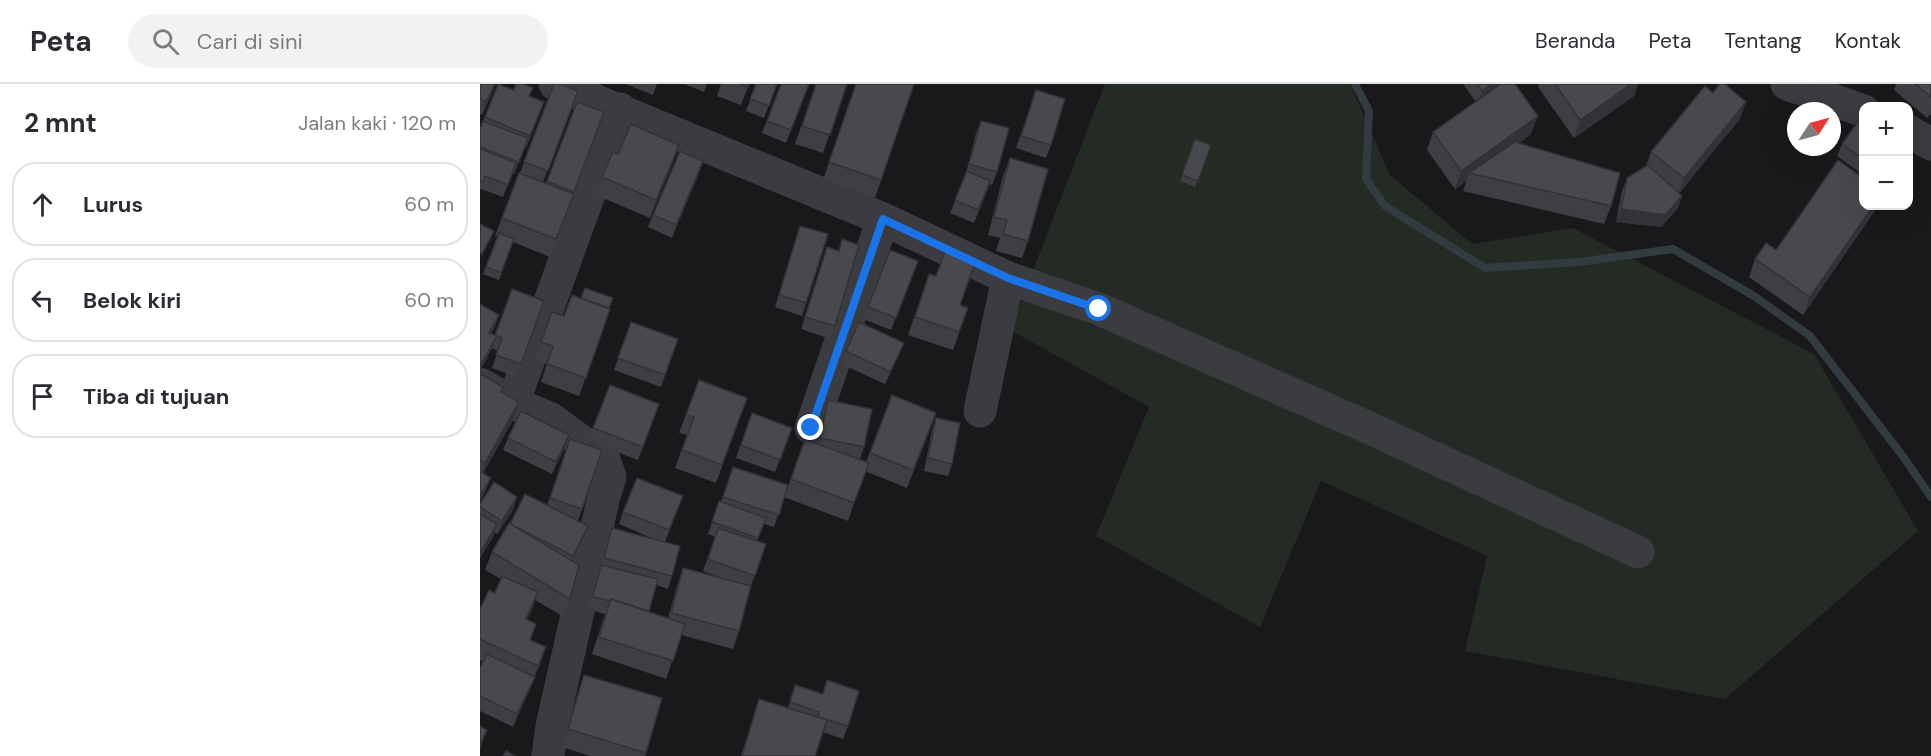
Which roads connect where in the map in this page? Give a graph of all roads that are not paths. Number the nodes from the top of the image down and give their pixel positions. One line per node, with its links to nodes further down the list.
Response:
1 (555, 84): 3 (street)
2 (1787, 84): 4 (street)
3 (620, 109): 7 (street); 10 (street)
4 (1859, 110)
5 (1913, 134): 6 (street)
6 (1931, 144)
7 (883, 219): 8 (street); 12 (street)
8 (1008, 278): 11 (street); 13 (street)
9 (480, 384): 10 (street)
10 (513, 403): 14 (street)
11 (980, 411)
12 (811, 428)
13 (1638, 552)
14 (548, 756)

